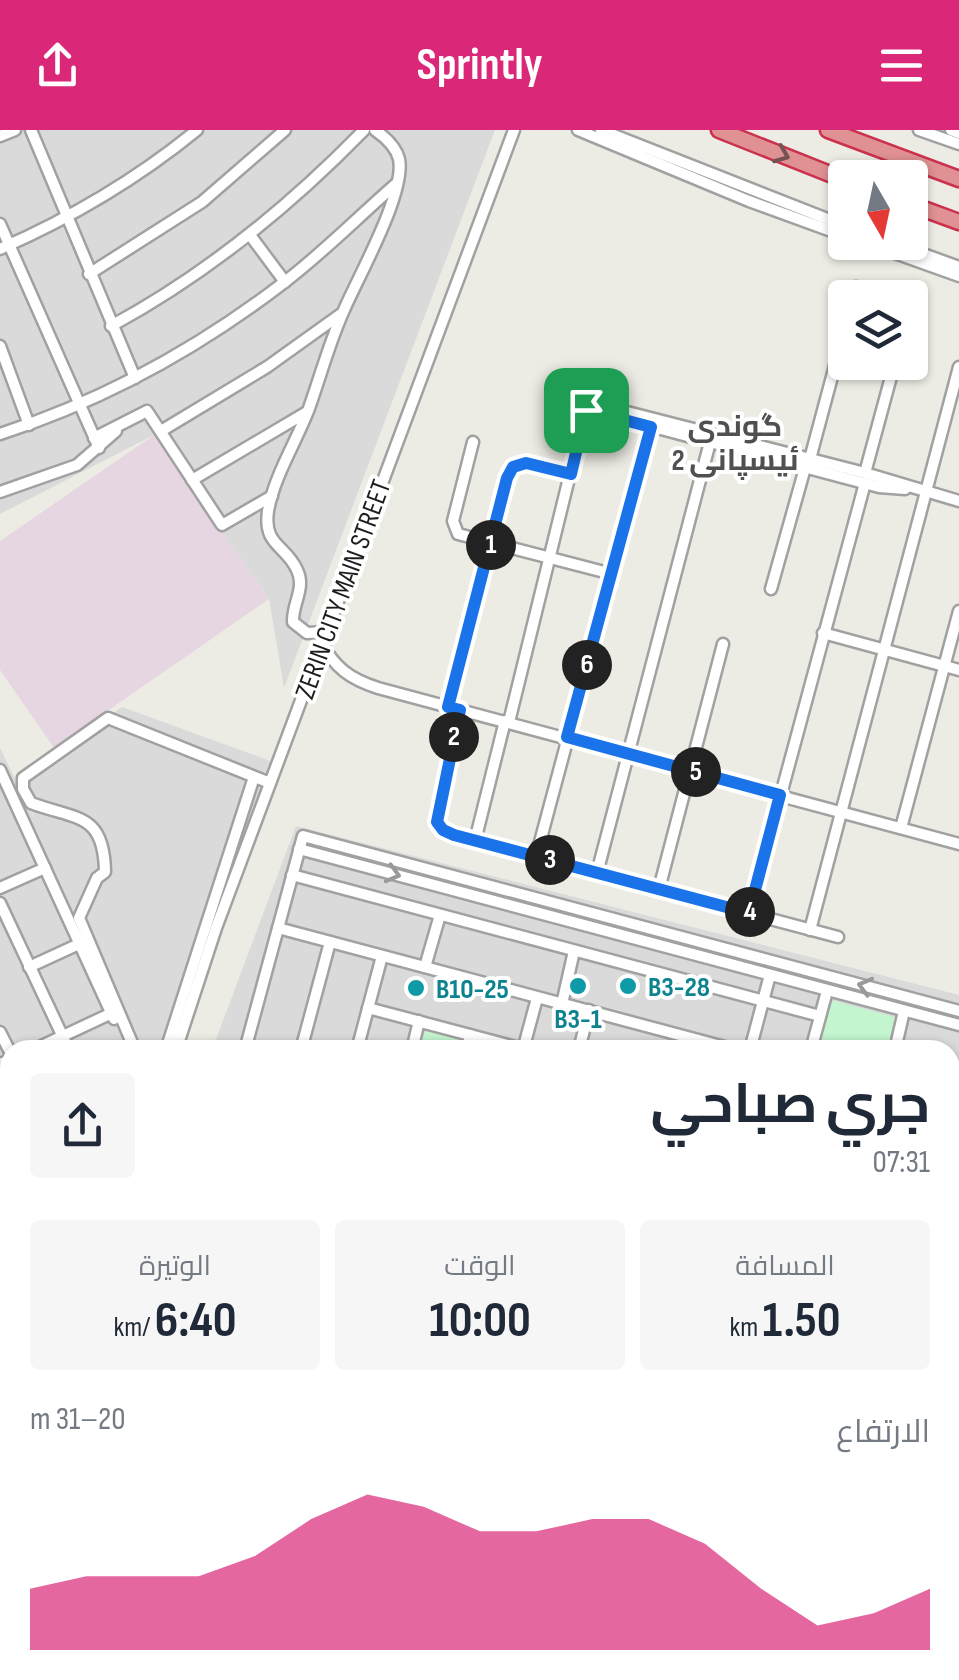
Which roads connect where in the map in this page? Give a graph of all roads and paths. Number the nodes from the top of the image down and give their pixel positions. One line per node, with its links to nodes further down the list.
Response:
1 (16, 130): 15 (street)
2 (31, 130): 21 (street)
3 (197, 130): 21 (street)
4 (285, 130): 31 (street)
5 (364, 130): 26 (street)
6 (376, 130): 19 (street)
7 (514, 130): 65 (street, ZERIN CITY MAIN STREET)
8 (578, 130): 25 (street)
9 (600, 130): 22 (street)
10 (719, 130): 17 (highway, one-way to 17)
11 (828, 130): 18 (highway)
12 (919, 130): 16 (street)
13 (951, 130): 14 (street)
14 (959, 133)
15 (0, 136)
16 (959, 144)
17 (828, 173)
18 (959, 179)
19 (397, 183): 33 (street); 34 (street)
20 (928, 211): 23 (highway)
21 (67, 217): 27 (street); 31 (street)
22 (828, 219)
23 (959, 222)
24 (0, 224): 27 (street)
25 (828, 230)
26 (250, 236): 33 (street); 35 (street)
27 (5, 247): 41 (street)
28 (928, 256): 30 (street)
29 (914, 260): 32 (street)
30 (959, 267)
31 (89, 274): 35 (street)
32 (959, 276)
33 (285, 282): 38 (street)
34 (342, 314): 43 (street); 46 (street)
35 (111, 326): 38 (street)
36 (0, 346): 44 (street)
37 (959, 367): 56 (street)
38 (135, 378): 41 (street)
39 (830, 380): 51 (street)
40 (890, 380): 53 (street)
41 (80, 405): 44 (street); 50 (street)
42 (586, 410): 45 (street); 51 (street); 52 (street)
43 (308, 412): 54 (street); 57 (street)
44 (29, 425): 47 (street)
45 (651, 427): 49 (street); 61 (street)
46 (160, 431): 50 (street); 54 (street)
47 (0, 434)
48 (473, 442): 59 (street)
49 (710, 442): 51 (street); 74 (street)
50 (96, 443): 55 (street)
51 (807, 463): 53 (street); 62 (street)
52 (571, 474): 59 (street); 60 (street)
53 (865, 478): 56 (street); 64 (street)
54 (192, 480): 57 (street)
55 (0, 492)
56 (928, 492): 58 (street); 67 (street)
57 (272, 496): 65 (street)
58 (959, 501)
59 (491, 544): 60 (street); 70 (street)
60 (550, 559): 61 (street); 72 (street)
61 (612, 574): 73 (street)
62 (771, 588)
63 (959, 611): 68 (street)
64 (823, 633): 67 (street); 80 (street)
65 (324, 637): 70 (street); 79 (street, ZERIN CITY MAIN STREET)
66 (723, 644): 76 (street)
67 (885, 650): 68 (street); 81 (street)
68 (944, 666): 69 (street); 82 (street)
69 (959, 670)
70 (448, 707): 71 (street)
71 (460, 710): 72 (street); 83 (street)
72 (507, 722): 73 (street); 83 (street)
73 (567, 737): 74 (street); 86 (street)
74 (627, 754): 76 (street); 88 (street)
75 (0, 770): 78 (street)
76 (688, 770): 80 (street); 91 (street)
77 (253, 779): 79 (street); 128 (street); 129 (street)
78 (3, 783): 87 (street)
79 (269, 786): 130 (street, ZERIN CITY MAIN STREET)
80 (780, 795): 81 (street); 95 (street)
81 (841, 812): 82 (street); 99 (street)
82 (901, 828): 84 (street)
83 (475, 841): 86 (street)
84 (959, 844)
85 (299, 848): 89 (street); 92 (street); 94 (street, one-way to 94)
86 (536, 857): 88 (street)
87 (44, 868): 90 (street); 103 (street)
88 (596, 873): 91 (street)
89 (292, 875): 96 (street); 97 (street)
90 (0, 888)
91 (659, 890): 95 (street)
92 (534, 898): 94 (street); 104 (street)
93 (0, 903): 98 (street)
94 (531, 911): 107 (street)
95 (749, 913): 99 (street)
96 (440, 915): 105 (street); 109 (street)
97 (278, 928): 102 (street); 131 (street)
98 (12, 929): 100 (street); 108 (street)
99 (810, 930): 101 (street)
100 (0, 934)
101 (838, 937)
102 (330, 942): 106 (street); 132 (street)
103 (79, 944): 108 (street); 119 (street)
104 (728, 950): 107 (street); 118 (street, one-way to 104)
105 (574, 951): 113 (street); 114 (street)
106 (382, 956): 109 (street); 115 (street)
107 (725, 963): 110 (street)
108 (29, 967): 124 (street)
109 (425, 967): 112 (street)
110 (770, 975): 111 (street); 113 (street)
111 (827, 991): 117 (street); 120 (street)
112 (537, 998): 114 (street); 137 (street)
113 (763, 1001): 120 (street); 140 (street)
114 (562, 1004): 116 (street)
115 (368, 1008): 121 (street); 133 (street)
116 (588, 1010): 138 (street); 139 (street)
117 (904, 1011): 122 (street); 142 (street)
118 (959, 1012)
119 (112, 1014): 124 (street); 127 (street)
120 (820, 1016): 141 (street)
121 (419, 1022): 123 (street); 134 (street)
122 (959, 1026)
123 (470, 1035): 135 (street); 136 (street)
124 (62, 1037): 125 (street); 126 (street)
125 (55, 1040)
126 (63, 1040)
127 (126, 1040)
128 (128, 1040)
129 (169, 1040)
130 (179, 1040)
131 (248, 1040)
132 (304, 1040)
133 (360, 1040)
134 (414, 1040)
135 (469, 1040)
136 (489, 1040)
137 (525, 1040)
138 (581, 1040)
139 (699, 1040)
140 (753, 1040)
141 (814, 1040)
142 (897, 1040)

